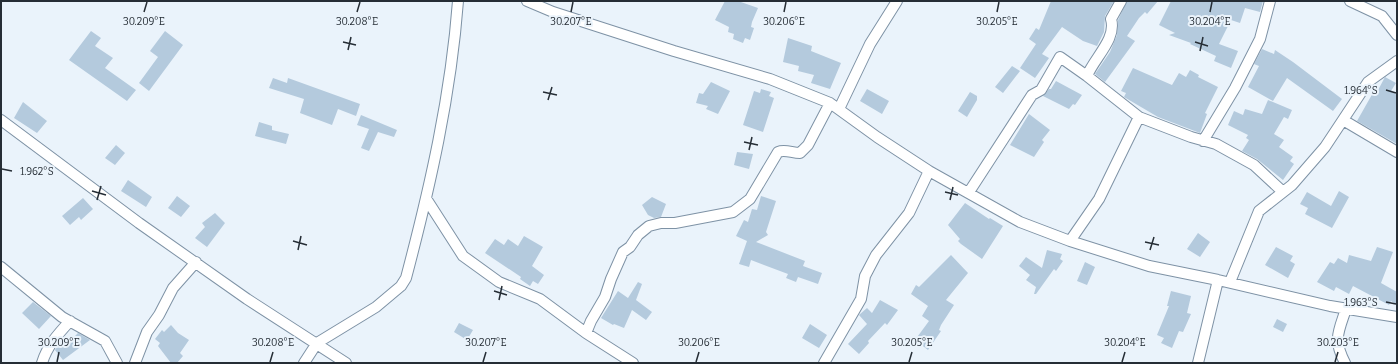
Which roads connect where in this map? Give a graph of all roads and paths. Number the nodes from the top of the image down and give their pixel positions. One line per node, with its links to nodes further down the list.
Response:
1 (458, 1): 20 (street)
2 (527, 1): 10 (street)
3 (897, 1): 11 (street)
4 (1121, 1): 9 (street)
5 (1270, 1): 15 (street)
6 (1350, 1): 7 (street)
7 (1397, 36)
8 (1397, 61): 14 (street)
9 (1087, 76): 12 (street); 18 (street)
10 (830, 103): 11 (street); 29 (street)
11 (839, 109): 17 (street)
12 (1139, 117): 15 (street); 21 (street)
13 (1, 120): 22 (street)
14 (1343, 120): 16 (street); 19 (street)
15 (1203, 141): 19 (street)
16 (1397, 152)
17 (930, 171): 18 (street); 37 (street)
18 (969, 192): 21 (street)
19 (1283, 192): 25 (street)
20 (427, 200): 29 (street); 30 (street)
21 (1070, 241): 24 (street)
22 (196, 262): 30 (street); 33 (street)
23 (1, 267): 28 (street)
24 (1218, 280): 25 (street); 38 (street)
25 (1230, 282): 26 (street)
26 (1346, 309): 27 (street); 39 (street)
27 (1397, 317)
28 (70, 321): 31 (street); 32 (street)
29 (586, 333): 36 (street)
30 (317, 343): 34 (street); 35 (street)
31 (42, 363)
32 (117, 363)
33 (134, 363)
34 (304, 363)
35 (346, 363)
36 (633, 363)
37 (824, 363)
38 (1198, 363)
39 (1345, 363)

